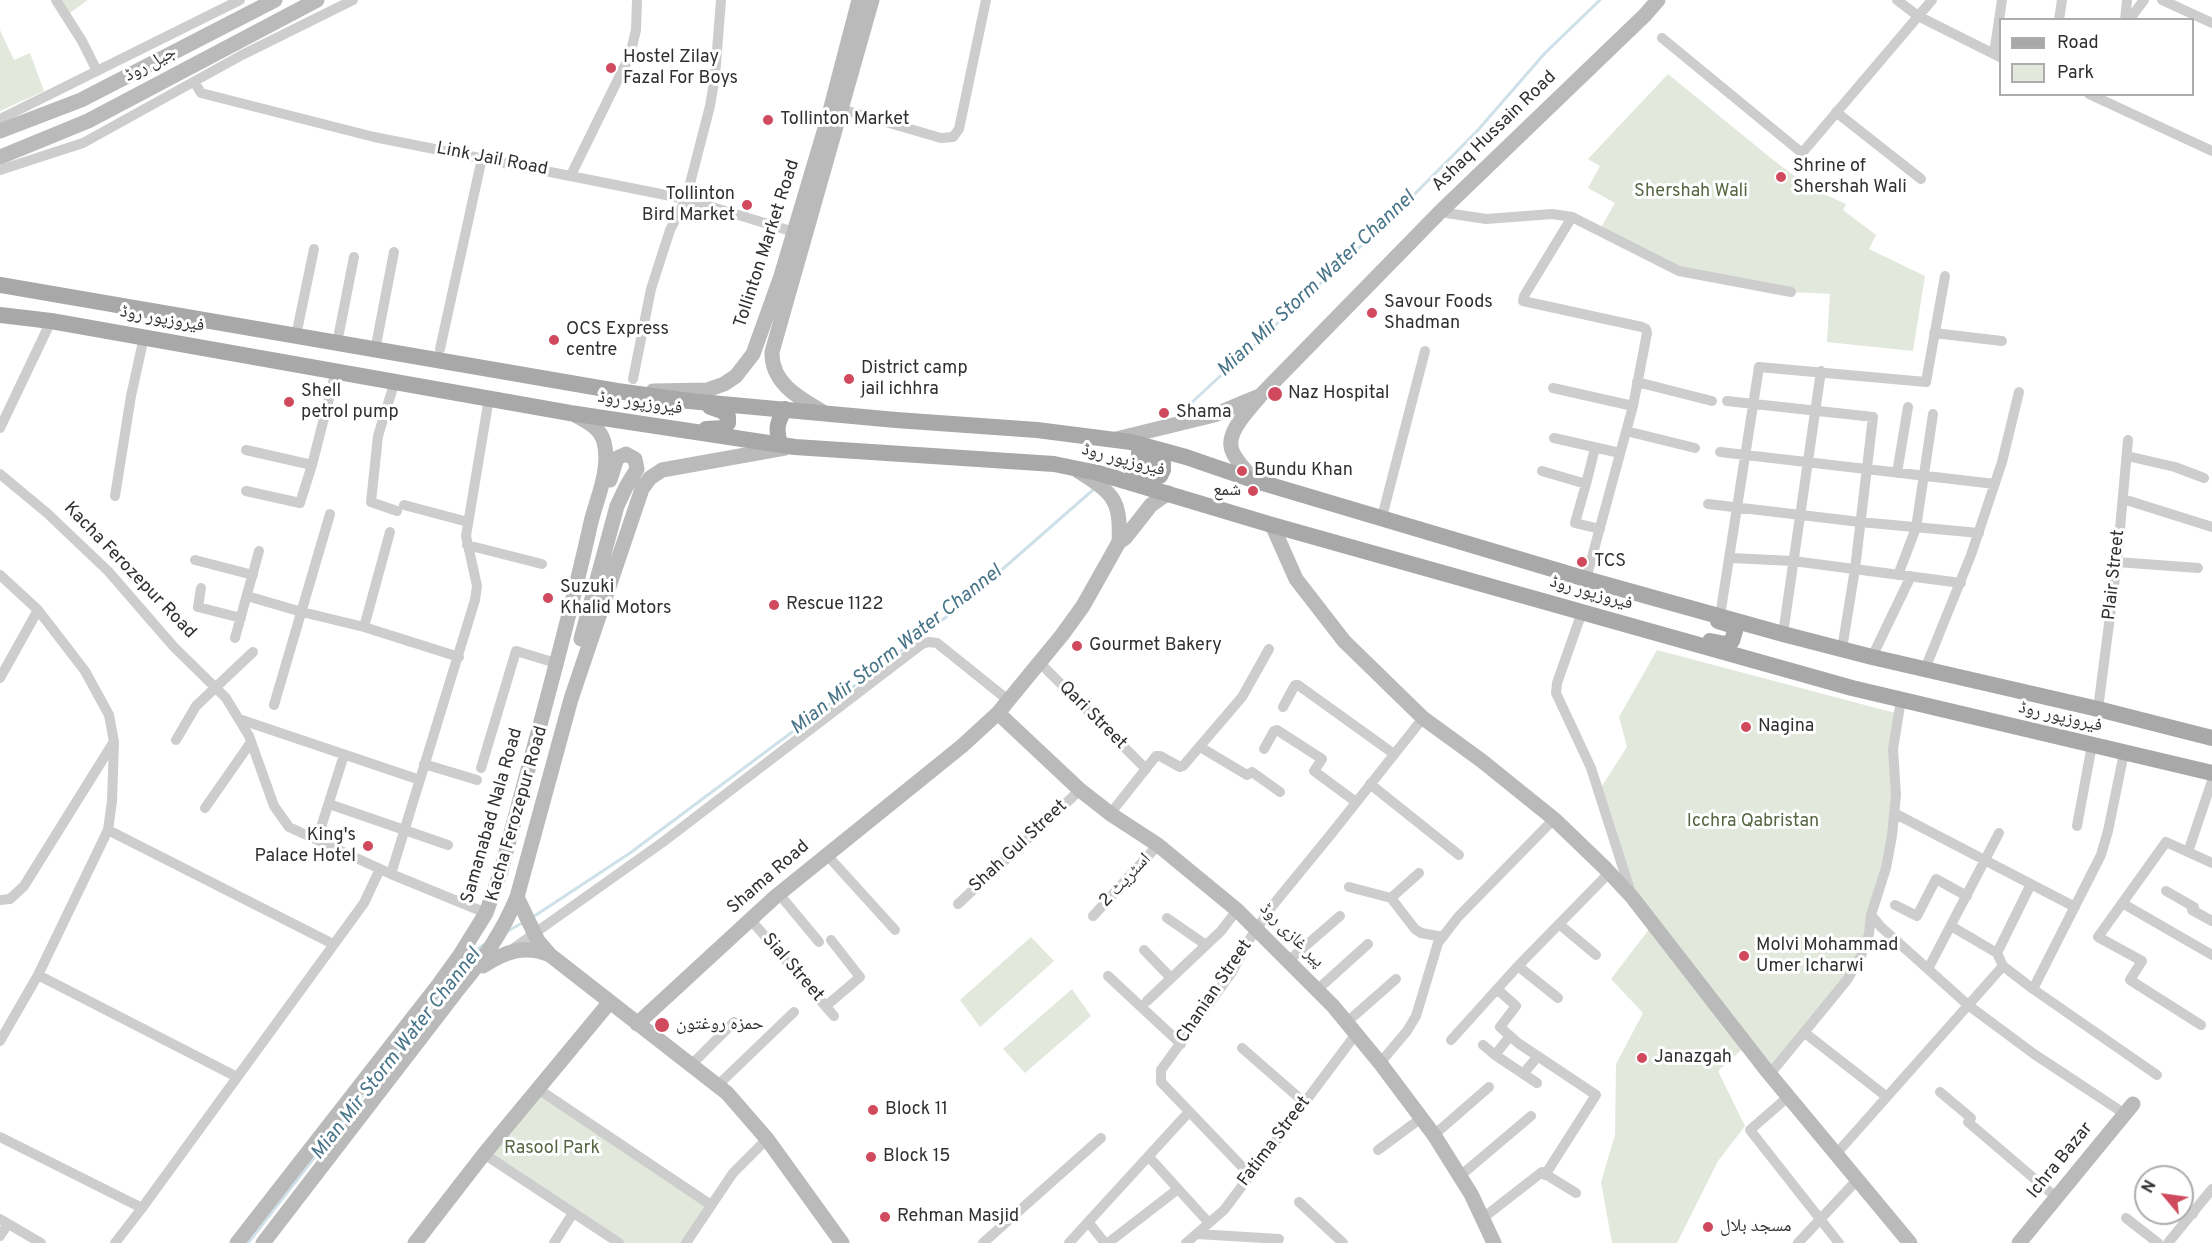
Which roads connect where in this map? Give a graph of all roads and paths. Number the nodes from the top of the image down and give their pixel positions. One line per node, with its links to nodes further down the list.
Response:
1 (56, 0): 28 (street)
2 (240, 0): 28 (street)
3 (275, 0): 34 (main road, جیل روڈ)
4 (317, 0): 36 (main road, جیل روڈ)
5 (353, 0): 29 (street)
6 (637, 0): 39 (street)
7 (721, 0): 41 (street)
8 (859, 0): 44 (main road, Tollinton Market Road)
9 (872, 0): 31 (main road, Tollinton Market Road)
10 (986, 0): 31 (street)
11 (1658, 0): 42 (main road, Ashaq Hussain Road)
12 (1898, 0): 19 (street)
13 (1932, 0): 19 (street)
14 (2002, 0): 20 (street)
15 (2062, 0): 21 (street)
16 (2127, 0): 22 (street)
17 (2144, 0): 23 (street)
18 (2162, 0): 24 (street)
19 (1918, 16): 27 (street); 32 (street)
20 (2000, 18)
21 (2059, 18)
22 (2127, 18)
23 (2129, 18)
24 (2212, 23)
25 (1999, 33): 27 (street)
26 (1662, 38): 32 (street)
27 (1997, 55)
28 (97, 71): 33 (street)
29 (195, 83): 37 (street, Link Jail Road); 38 (street)
30 (2092, 96): 35 (street)
31 (841, 110): 49 (main road, Tollinton Market Road)
32 (1836, 112): 40 (street)
33 (0, 119)
34 (0, 131)
35 (2212, 151)
36 (0, 156)
37 (482, 158): 39 (street, Link Jail Road); 60 (street)
38 (0, 170)
39 (571, 175): 41 (street, Link Jail Road)
40 (1921, 179)
41 (686, 199): 44 (street, Link Jail Road); 64 (street)
42 (1440, 213): 43 (street); 70 (main road, Ashaq Hussain Road)
43 (1572, 217): 51 (street); 66 (street)
44 (794, 232): 49 (main road, Tollinton Market Road)
45 (314, 249): 54 (street)
46 (394, 252): 58 (street)
47 (354, 257): 55 (street)
48 (1945, 276): 56 (street)
49 (787, 278): 68 (main road, Tollinton Market Road); 81 (main road, Tollinton Market Road)
50 (0, 285): 68 (main road, فیروزپور روڈ)
51 (1791, 292)
52 (0, 315): 53 (main road, فیروزپور روڈ)
53 (51, 321): 57 (main road, فیروزپور روڈ); 84 (street)
54 (298, 326)
55 (339, 333)
56 (1934, 333): 59 (street); 63 (street)
57 (144, 337): 62 (main road, فیروزپور روڈ); 113 (street)
58 (377, 340)
59 (2002, 341)
60 (440, 349)
61 (1425, 351): 119 (street)
62 (336, 371): 65 (main road, فیروزپور روڈ); 100 (street)
63 (1821, 371): 75 (street); 79 (street)
64 (633, 379)
65 (395, 381): 71 (main road, فیروزپور روڈ); 120 (street)
66 (1637, 382): 73 (street); 76 (street)
67 (1553, 388): 76 (street)
68 (617, 392): 72 (main road, فیروزپور روڈ)
69 (2019, 392): 110 (street)
70 (1260, 396): 88 (main road, Ashaq Hussain Road); 107 (main road, Ashaq Hussain Road)
71 (489, 398): 80 (main road, فیروزپور روڈ); 120 (street)
72 (689, 401): 78 (main road, فیروزپور روڈ); 83 (main road)
73 (1712, 401)
74 (1728, 401): 75 (street)
75 (1753, 404): 79 (street); 96 (street)
76 (1633, 406): 85 (street)
77 (1908, 407): 103 (street)
78 (784, 409): 81 (main road, فیروزپور روڈ); 90 (main road)
79 (1814, 411): 98 (street); 101 (street)
80 (570, 413): 83 (main road, فیروزپور روڈ); 131 (main road, Samanabad Nala Road)
81 (825, 413): 86 (main road, فیروزپور روڈ)
82 (1934, 414): 105 (street)
83 (662, 427): 90 (main road, فیروزپور روڈ)
84 (0, 428)
85 (1626, 431): 92 (street); 95 (street)
86 (1093, 436): 88 (main road, فیروزپور روڈ); 99 (main road)
87 (1554, 438): 91 (street)
88 (1132, 440): 107 (main road, فیروزپور روڈ)
89 (2128, 440): 97 (street, Plair Street)
90 (788, 446): 99 (main road, فیروزپور روڈ); 166 (main road, Kacha Ferozepur Road)
91 (1595, 448): 95 (street); 109 (street)
92 (1695, 448)
93 (246, 450): 100 (street)
94 (1720, 452): 96 (street)
95 (1620, 453): 125 (street)
96 (1744, 455): 98 (street); 116 (street)
97 (2127, 456): 106 (street); 114 (street, Plair Street)
98 (1808, 462): 101 (street); 118 (street)
99 (1054, 464): 108 (main road, فیروزپور روڈ)
100 (312, 465): 111 (street)
101 (1866, 469): 103 (street); 121 (street)
102 (1542, 471): 109 (street)
103 (1897, 472): 105 (street)
104 (0, 474): 164 (street, Kacha Ferozepur Road)
105 (1923, 477): 110 (street); 124 (street)
106 (2204, 478)
107 (1253, 480): 119 (main road, فیروزپور روڈ)
108 (1111, 484): 112 (main road, فیروزپور روڈ); 128 (main road, Shama Road)
109 (1586, 484): 125 (street)
110 (1995, 484): 127 (street)
111 (246, 491)
112 (1168, 493): 122 (main road, فیروزپور روڈ); 128 (main road, Shama Road)
113 (115, 496)
114 (2123, 499): 123 (street); 135 (street, Plair Street)
115 (1708, 504): 116 (street)
116 (1738, 507): 118 (street); 132 (street)
117 (330, 514): 148 (street)
118 (1800, 514): 121 (street); 134 (street)
119 (1382, 517): 143 (main road, فیروزپور روڈ)
120 (468, 522): 129 (street)
121 (1860, 522): 124 (street); 138 (street)
122 (1272, 525): 149 (main road, فیروزپور روڈ); 173 (main road)
123 (2212, 527)
124 (1916, 528): 127 (street); 141 (street)
125 (1600, 529): 143 (street)
126 (390, 532): 152 (street)
127 (1978, 533): 144 (street)
128 (1119, 542): 160 (main road, Shama Road)
129 (467, 545): 136 (street); 158 (street)
130 (259, 551): 140 (street)
131 (585, 554): 161 (main road, Samanabad Nala Road); 166 (main road)
132 (1731, 558): 134 (street); 150 (street)
133 (195, 560): 140 (street)
134 (1793, 561): 138 (street); 153 (street)
135 (2117, 562): 137 (street); 171 (street, Plair Street)
136 (542, 564)
137 (2198, 568)
138 (1855, 569): 141 (street); 156 (street)
139 (0, 575): 147 (street)
140 (253, 575): 146 (street)
141 (1898, 575): 142 (street)
142 (1911, 576): 144 (street); 159 (street)
143 (1586, 579): 149 (main road); 150 (main road, فیروزپور روڈ)
144 (1961, 583): 162 (street)
145 (201, 588): 151 (street)
146 (247, 596): 148 (street); 151 (street)
147 (38, 610): 163 (street); 177 (street)
148 (302, 612): 152 (street); 169 (street)
149 (1582, 612): 165 (main road, فیروزپور روڈ); 223 (street)
150 (1720, 616): 153 (main road, فیروزپور روڈ)
151 (241, 618): 154 (street)
152 (364, 627): 158 (street)
153 (1783, 634): 156 (main road, فیروزپور روڈ)
154 (235, 638)
155 (1269, 649): 180 (street)
156 (1842, 649): 159 (main road, فیروزپور روڈ)
157 (254, 652): 164 (street)
158 (459, 657): 185 (street)
159 (1872, 657): 162 (main road, فیروزپور روڈ); 165 (main road)
160 (1039, 662): 167 (main road, Shama Road); 187 (street, Qari Street)
161 (556, 663): 186 (street); 231 (main road, Samanabad Nala Road)
162 (1925, 669): 171 (main road, فیروزپور روڈ)
163 (0, 678)
164 (215, 687): 174 (street, Kacha Ferozepur Road); 176 (street)
165 (1852, 688): 168 (main road, فیروزپور روڈ)
166 (571, 699): 222 (main road, Kacha Ferozepur Road)
167 (1008, 700): 172 (main road, Shama Road); 242 (street)
168 (1901, 700): 179 (main road, فیروزپور روڈ); 198 (street)
169 (274, 705)
170 (1283, 707): 183 (street)
171 (2098, 709): 175 (main road, فیروزپور روڈ)
172 (998, 713): 193 (main road, پیر غازی روڈ); 209 (main road, Shama Road)
173 (1423, 718): 183 (street, Chanian Street); 200 (main road)
174 (239, 719): 178 (street, Kacha Ferozepur Road); 184 (street)
175 (2212, 738)
176 (176, 740)
177 (114, 742): 203 (street); 225 (street)
178 (251, 742): 197 (street); 205 (street, Kacha Ferozepur Road)
179 (2092, 745): 182 (main road, فیروزپور روڈ); 201 (street)
180 (1200, 747): 187 (street); 194 (street)
181 (1264, 749): 195 (street)
182 (2124, 753): 188 (main road, فیروزپور روڈ); 229 (street)
183 (1394, 754): 192 (street, Chanian Street)
184 (344, 755): 189 (street); 196 (street)
185 (424, 764): 189 (street); 190 (street)
186 (481, 768)
187 (1146, 769): 199 (street)
188 (2212, 773)
189 (420, 780): 202 (street)
190 (477, 780)
191 (2212, 781): 208 (street)
192 (1370, 784): 195 (street, Chanian Street); 210 (street)
193 (1080, 790): 199 (main road, پیر غازی روڈ); 227 (street, Shah Gul Street)
194 (1280, 792)
195 (1356, 802): 240 (street, Chanian Street)
196 (329, 804): 202 (street); 205 (street)
197 (205, 808)
198 (1894, 813): 211 (street); 232 (street)
199 (1110, 814): 207 (main road, پیر غازی روڈ)
200 (1554, 819): 216 (main road); 243 (street)
201 (2077, 826)
202 (404, 829): 206 (street); 214 (street)
203 (108, 830): 246 (street); 260 (street)
204 (1999, 833): 211 (street)
205 (317, 840): 213 (street, Kacha Ferozepur Road)
206 (448, 845)
207 (1158, 845): 230 (main road, پیر غازی روڈ); 233 (street, اسٹریٹ 2)
208 (2188, 852): 212 (street); 226 (street)
209 (826, 855): 220 (main road, Shama Road); 241 (street)
210 (1459, 855)
211 (1986, 860): 217 (street); 221 (street)
212 (2212, 863)
213 (380, 868): 214 (street, Kacha Ferozepur Road); 246 (street)
214 (391, 873): 231 (street, Kacha Ferozepur Road)
215 (1419, 873): 224 (street)
216 (1609, 873): 223 (main road); 238 (street)
217 (2031, 884): 229 (street); 250 (street)
218 (1349, 887): 224 (street)
219 (2166, 891): 237 (street)
220 (779, 894): 236 (main road, Shama Road); 245 (street)
221 (1966, 896): 228 (street); 239 (street)
222 (517, 897): 242 (main road); 259 (main road, Kacha Ferozepur Road)
223 (1632, 897): 290 (main road)
224 (1391, 898): 243 (street)
225 (0, 900)
226 (2122, 903): 254 (street); 276 (street)
227 (958, 904)
228 (1895, 905)
229 (2075, 907): 265 (street)
230 (1237, 910): 240 (main road, پیر غازی روڈ); 248 (street)
231 (486, 913): 339 (main road, Samanabad Nala Road)
232 (1871, 915): 258 (street); 278 (street)
233 (1093, 916)
234 (1340, 916): 255 (street)
235 (1167, 918): 248 (street)
236 (750, 919): 271 (street, Sial Street); 275 (main road, Shama Road)
237 (2212, 921)
238 (1559, 924): 253 (street); 256 (street)
239 (1951, 926): 250 (street); 258 (street)
240 (1257, 929): 255 (main road, پیر غازی روڈ); 282 (street, Chanian Street)
241 (895, 930)
242 (534, 935): 251 (street); 252 (main road)
243 (1443, 937): 287 (street)
244 (831, 940): 271 (street)
245 (819, 942)
246 (333, 944): 292 (street)
247 (1368, 944): 266 (street)
248 (1206, 945): 262 (street)
249 (1144, 950): 262 (street)
250 (1997, 952): 257 (street)
251 (506, 953): 252 (main road); 259 (main road)
252 (550, 955): 269 (main road)
253 (1596, 955)
254 (2212, 955)
255 (1288, 961): 266 (main road, پیر غازی روڈ)
256 (1518, 966): 264 (street); 267 (street)
257 (2003, 966): 265 (street); 270 (street)
258 (1928, 969): 270 (street)
259 (471, 973): 340 (main road, Kacha Ferozepur Road)
260 (38, 975): 281 (street); 292 (street)
261 (1108, 976): 282 (street)
262 (1172, 978): 268 (street)
263 (1396, 979): 277 (street, Fatima Street)
264 (1497, 989): 279 (street); 280 (street)
265 (2033, 989): 291 (street)
266 (1317, 990): 277 (main road, پیر غازی روڈ)
267 (1558, 998)
268 (1147, 1001)
269 (609, 1003): 275 (main road); 296 (main road)
270 (1968, 1005): 299 (street); 301 (street)
271 (826, 1006): 273 (street, Sial Street)
272 (794, 1012): 294 (street)
273 (834, 1016)
274 (734, 1022): 288 (street)
275 (637, 1024): 288 (main road)
276 (2201, 1025)
277 (1352, 1028): 287 (main road, پیر غازی روڈ); 300 (street, Fatima Street)
278 (1805, 1033): 290 (street); 299 (street)
279 (1510, 1036): 285 (street); 286 (street)
280 (1451, 1040)
281 (0, 1041)
282 (1181, 1044): 302 (street, Chanian Street)
283 (1483, 1045): 285 (street)
284 (1242, 1048): 300 (street)
285 (1495, 1055): 289 (street)
286 (1538, 1056): 289 (street); 313 (street)
287 (1380, 1063): 304 (main road, پیر غازی روڈ)
288 (691, 1065): 294 (main road)
289 (1523, 1074): 293 (street)
290 (1770, 1074): 298 (main road)
291 (2157, 1075)
292 (237, 1077): 323 (street)
293 (1537, 1083)
294 (718, 1086): 308 (main road)
295 (1489, 1087): 305 (street)
296 (538, 1089): 311 (main road); 322 (street)
297 (1940, 1092): 320 (street)
298 (1789, 1096): 310 (main road); 328 (street)
299 (1887, 1097): 310 (street)
300 (1305, 1103): 314 (street, Fatima Street)
301 (2129, 1109): 320 (main road, Ichra Bazar)
302 (1188, 1113): 312 (street); 314 (street, Chanian Street)
303 (1531, 1116): 315 (street)
304 (1420, 1119): 305 (main road, پیر غازی روڈ); 309 (street)
305 (1434, 1135): 315 (main road, پیر غازی روڈ)
306 (0, 1137): 323 (street)
307 (1101, 1138): 345 (street)
308 (767, 1139): 322 (street); 335 (main road)
309 (1378, 1150)
310 (1837, 1153): 316 (main road)
311 (484, 1154): 324 (street); 341 (main road)
312 (1149, 1156): 317 (street); 330 (street)
313 (1545, 1175): 319 (street); 326 (street)
314 (1251, 1176): 331 (street, Fatima Street)
315 (1460, 1176): 326 (main road, پیر غازی روڈ)
316 (1858, 1179): 328 (street); 353 (main road)
317 (1178, 1189): 331 (street); 347 (street)
318 (2212, 1189): 325 (street)
319 (1576, 1193)
320 (2057, 1198): 354 (main road, Ichra Bazar)
321 (1299, 1202): 349 (street)
322 (711, 1205): 344 (street)
323 (142, 1208): 338 (street)
324 (573, 1213): 342 (street); 343 (street)
325 (2194, 1213)
326 (1484, 1218): 350 (main road, پیر غازی روڈ)
327 (2126, 1218): 355 (street)
328 (1821, 1219): 351 (street); 352 (street)
329 (4, 1221): 334 (street); 337 (street)
330 (1089, 1223): 346 (street); 347 (street)
331 (1209, 1223): 333 (street, Fatima Street)
332 (2184, 1225): 356 (street)
333 (1197, 1234): 336 (street); 348 (street, Fatima Street)
334 (0, 1236)
335 (837, 1242)
336 (1278, 1242)
337 (41, 1243)
338 (115, 1243)
339 (237, 1243)
340 (263, 1243)
341 (415, 1243)
342 (554, 1243)
343 (619, 1243)
344 (686, 1243)
345 (983, 1243)
346 (1069, 1243)
347 (1107, 1243)
348 (1186, 1243)
349 (1343, 1243)
350 (1494, 1243)
351 (1798, 1243)
352 (1839, 1243)
353 (1910, 1243)
354 (2019, 1243)
355 (2158, 1243)
356 (2168, 1243)

